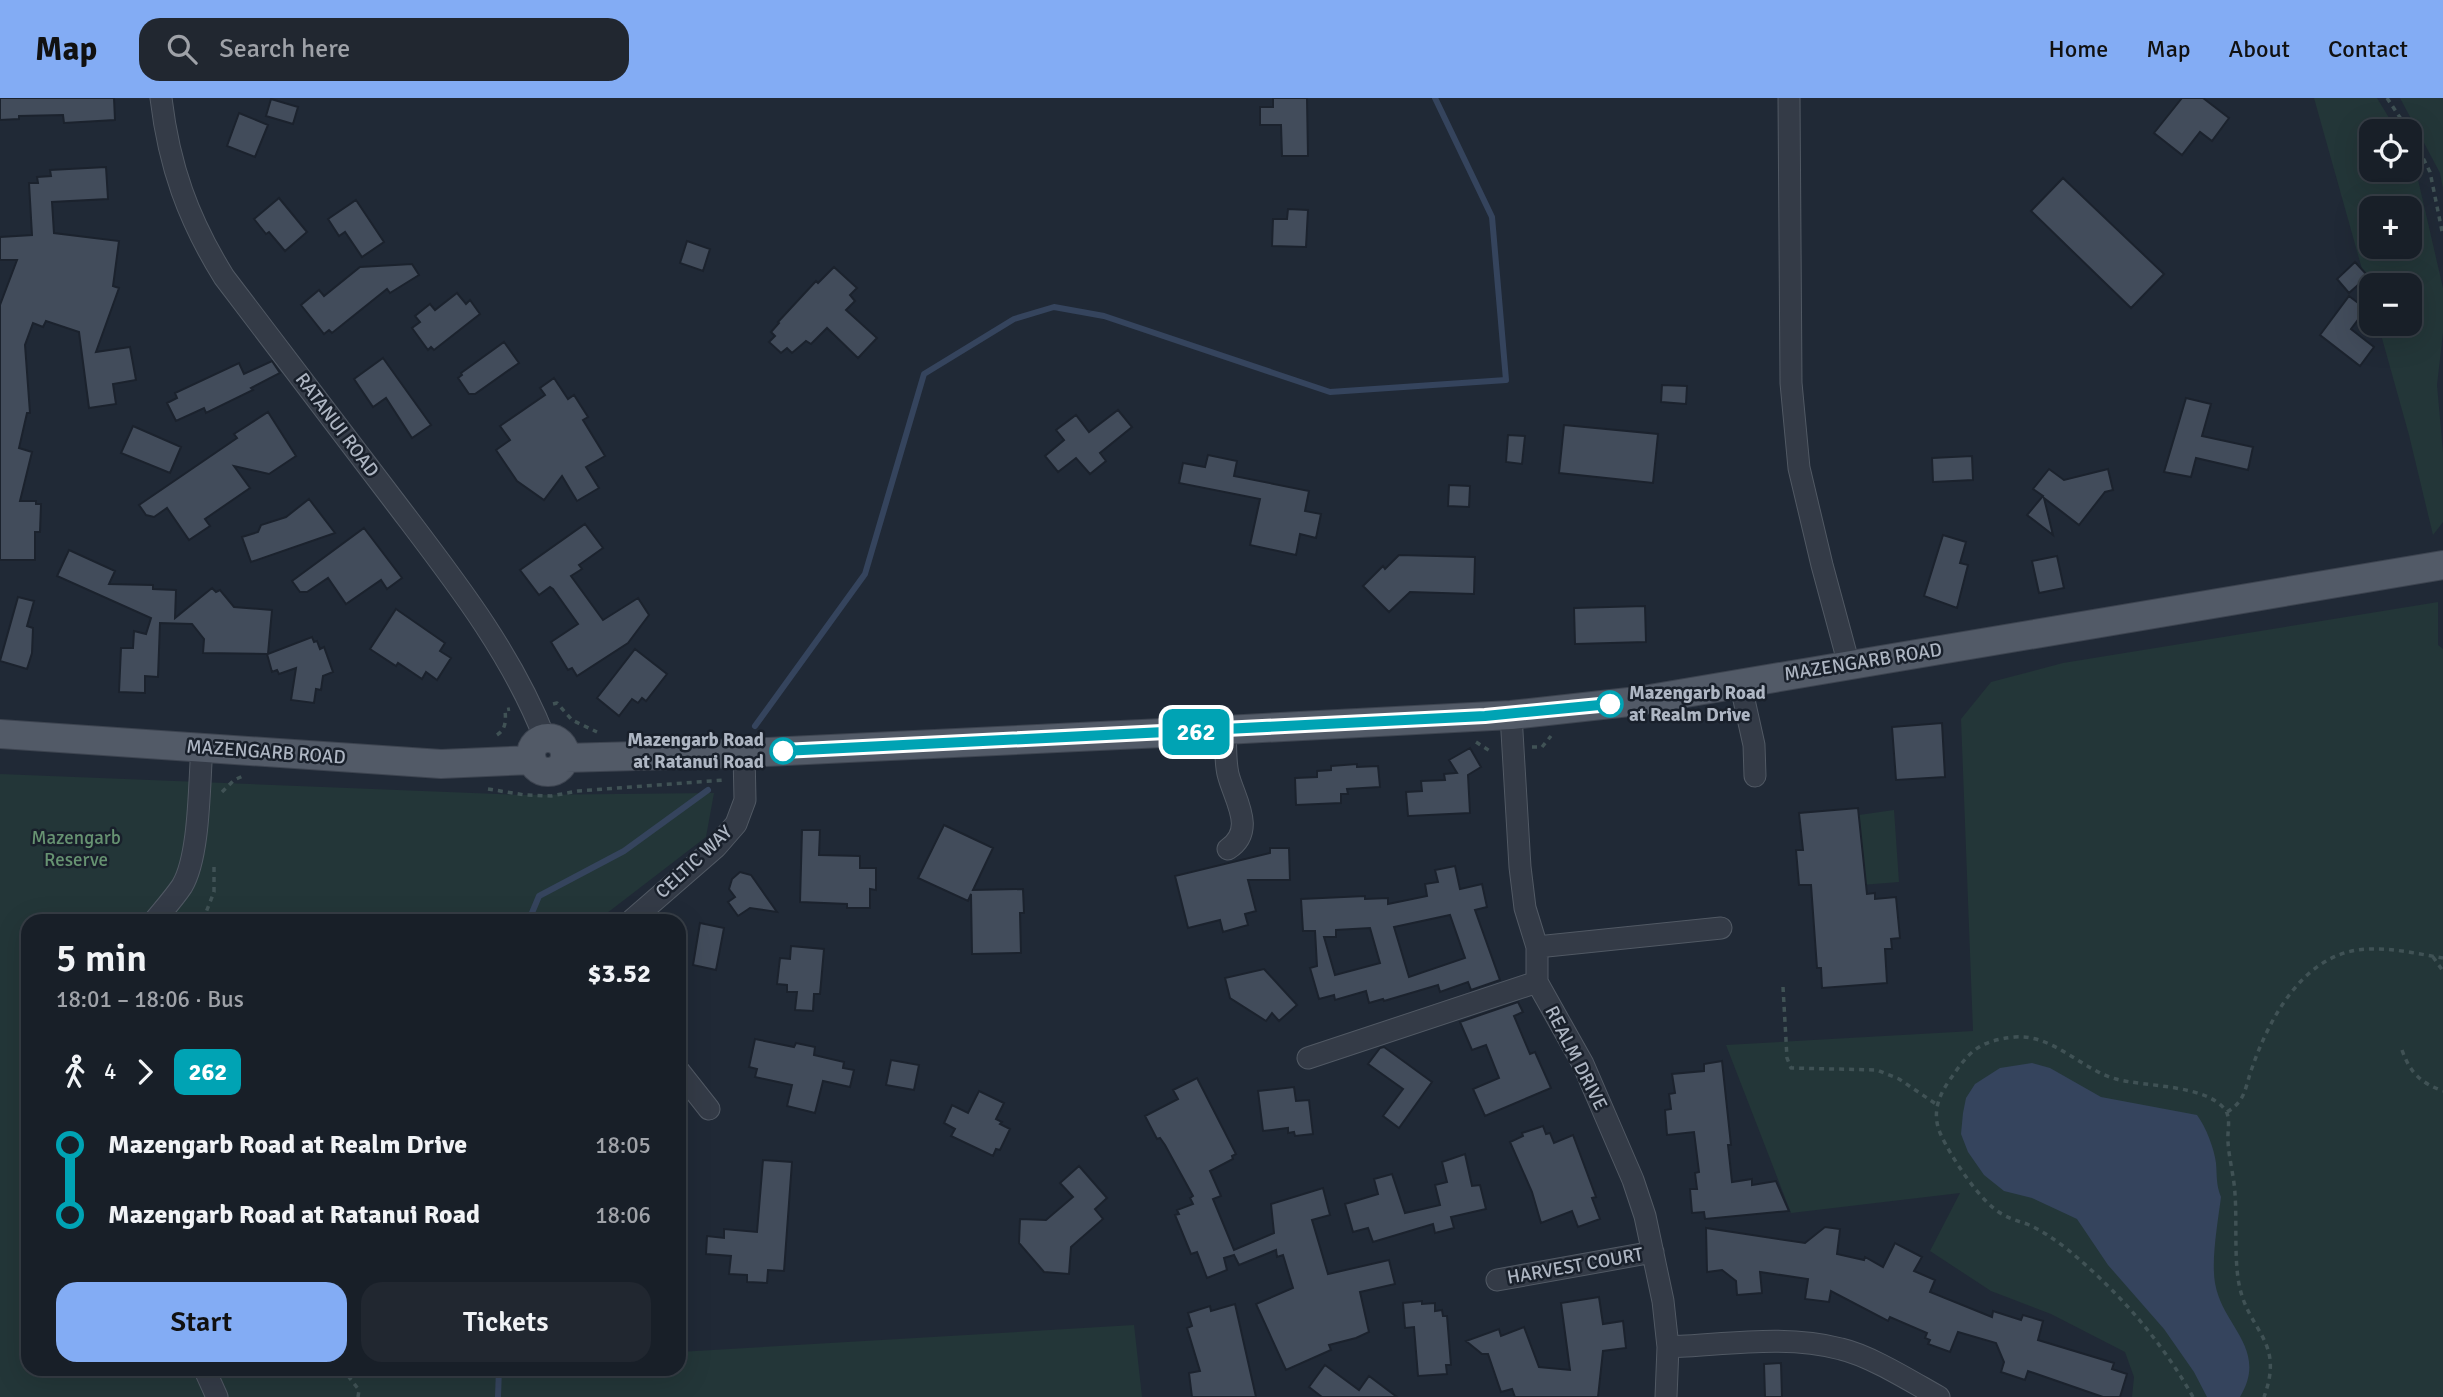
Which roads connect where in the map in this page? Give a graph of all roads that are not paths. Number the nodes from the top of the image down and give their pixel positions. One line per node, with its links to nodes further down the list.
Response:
1 (161, 98): 10 (street, RATANUI ROAD)
2 (1789, 98): 4 (street)
3 (2443, 565): 4 (main road, MAZENGARB ROAD)
4 (1849, 665): 5 (main road, MAZENGARB ROAD)
5 (1740, 682): 6 (main road, MAZENGARB ROAD); 12 (street)
6 (1511, 715): 7 (main road, MAZENGARB ROAD); 17 (street, REALM DRIVE)
7 (1225, 730): 11 (main road, MAZENGARB ROAD); 13 (street)
8 (0, 734): 9 (main road, MAZENGARB ROAD)
9 (202, 747): 10 (main road, MAZENGARB ROAD); 14 (street)
10 (548, 752): 11 (main road, MAZENGARB ROAD)
11 (744, 753): 15 (street, CELTIC WAY)
12 (1755, 776)
13 (1228, 849)
14 (160, 914)
15 (639, 914)
16 (1721, 928): 17 (street)
17 (1537, 947): 18 (street, REALM DRIVE)
18 (1537, 982): 19 (street); 22 (street, REALM DRIVE)
19 (1308, 1058)
20 (686, 1080): 21 (street)
21 (709, 1109)
22 (1653, 1252): 23 (street, HARVEST COURT); 24 (street, REALM DRIVE)
23 (1496, 1280)
24 (1668, 1347): 27 (street, REALM DRIVE); 28 (street)
25 (208, 1376): 26 (street)
26 (218, 1397)
27 (1666, 1397)
28 (1939, 1397)

